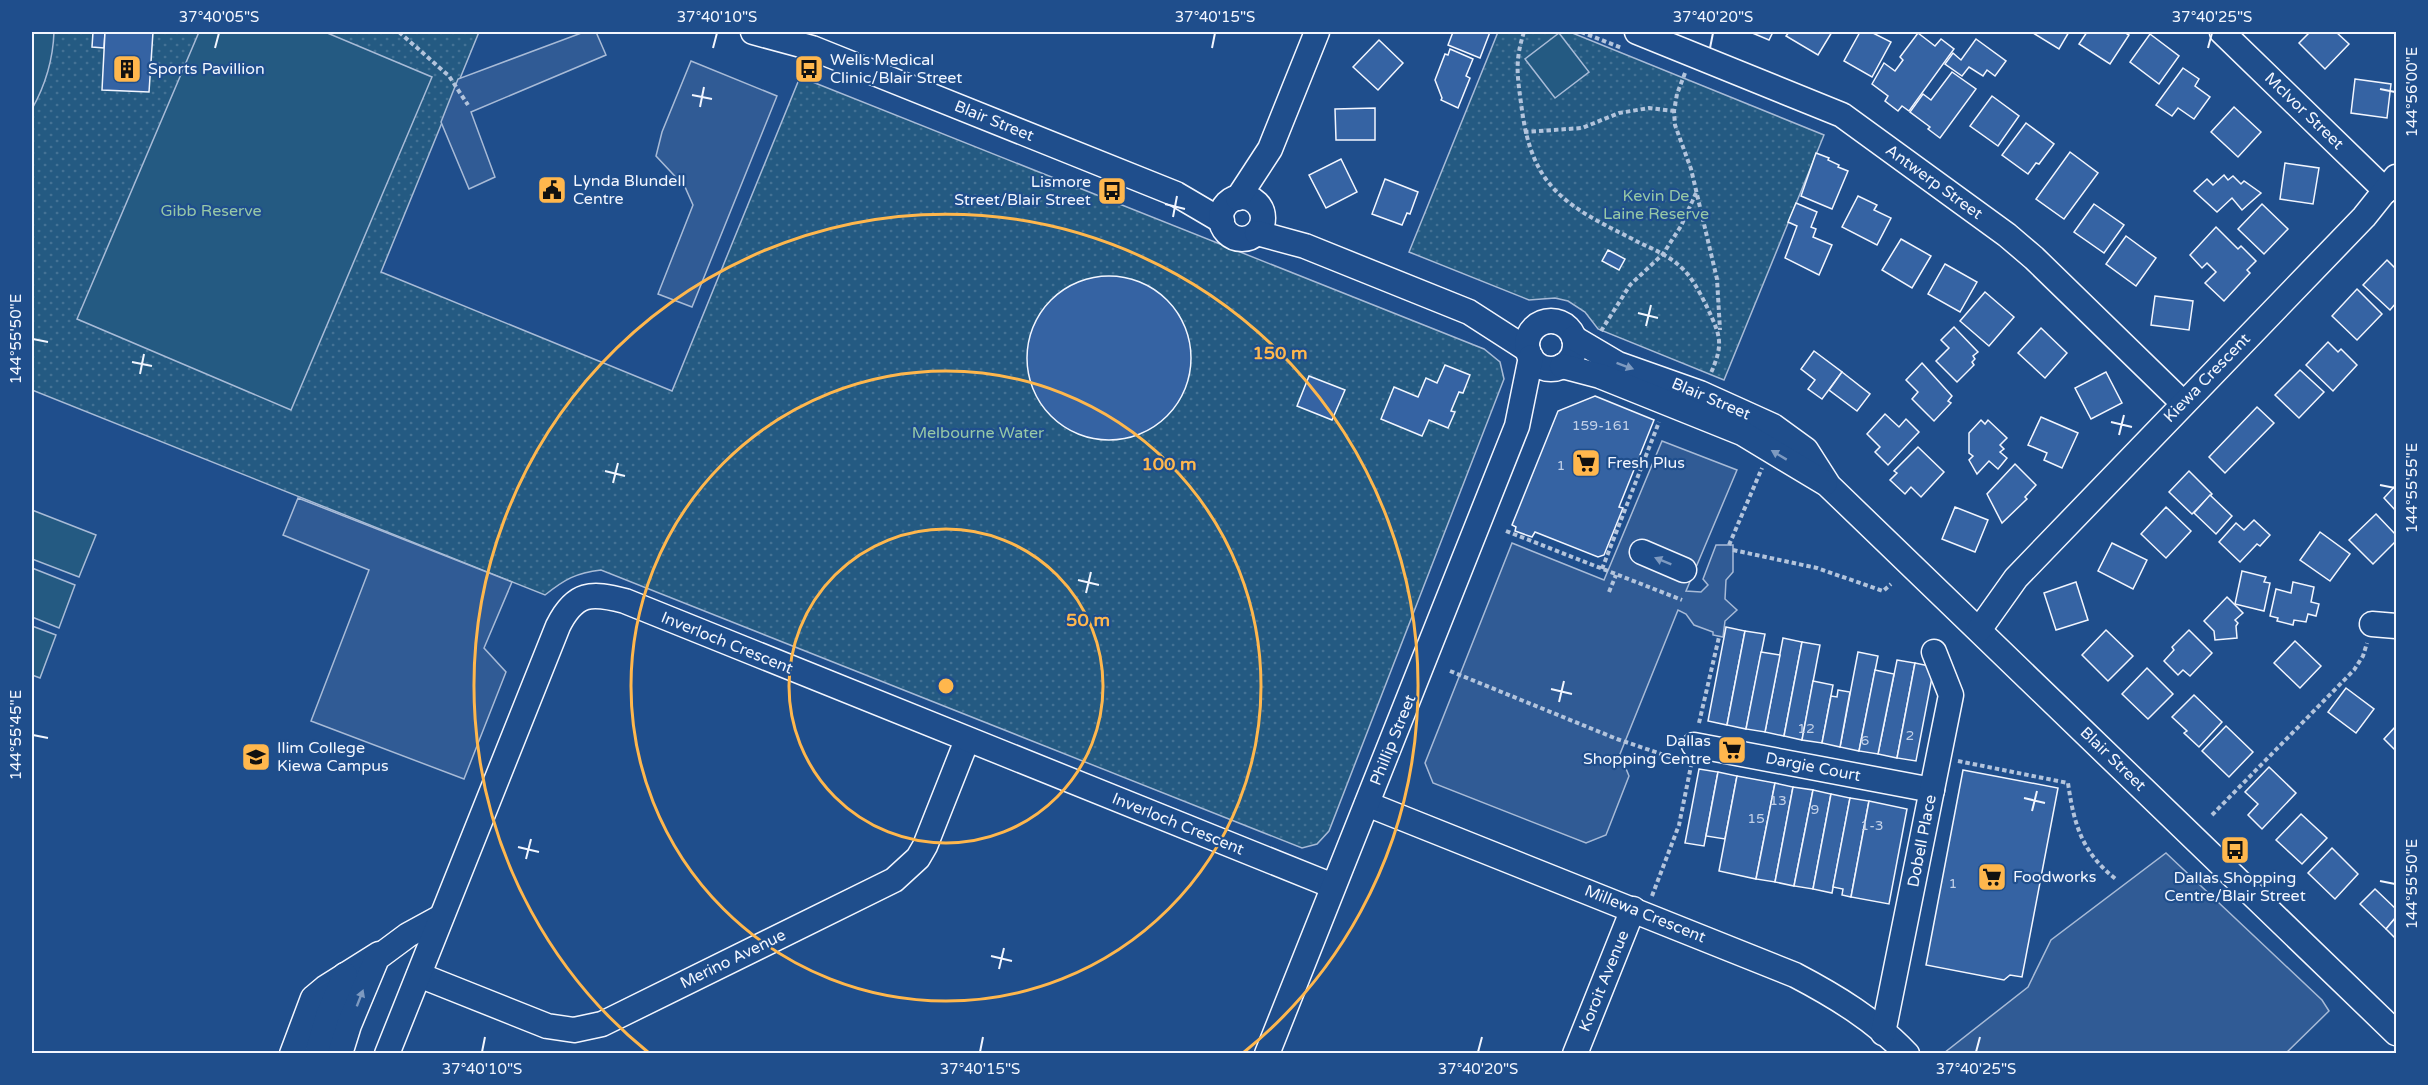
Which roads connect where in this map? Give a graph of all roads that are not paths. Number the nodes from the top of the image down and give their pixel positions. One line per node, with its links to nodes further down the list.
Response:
1 (753, 32): 7 (street, Blair Street)
2 (781, 32): 7 (street, Blair Street)
3 (1317, 32): 9 (street)
4 (1637, 32): 6 (street, Antwerp Street)
5 (2222, 32): 8 (street, McIvor Street)
6 (1670, 38): 15 (street, Antwerp Street)
7 (813, 48): 9 (street, Blair Street)
8 (2391, 184): 15 (street, Kiewa Crescent)
9 (1245, 212): 10 (street, Blair Street)
10 (1468, 312): 11 (street, Blair Street); 13 (street, Blair Street)
11 (1538, 325): 12 (street); 13 (street)
12 (1574, 338): 14 (street); 17 (street, Blair Street, one-way to 17)
13 (1529, 353): 14 (street); 16 (street, Phillip Street)
14 (1559, 368): 16 (street, Phillip Street); 17 (street, Blair Street, one-way to 14)
15 (2183, 403): 20 (street, Kiewa Crescent)
16 (1517, 426): 27 (street, Phillip Street)
17 (1829, 486): 20 (street, Blair Street)
18 (1642, 552): 19 (street, one-way to 18)
19 (1684, 570)
20 (1972, 623): 35 (street, Blair Street)
21 (2372, 624): 22 (street)
22 (2397, 626)
23 (1934, 652): 26 (street, Dobell Place)
24 (967, 740): 28 (street, Inverloch Crescent); 30 (street, Inverloch Crescent); 33 (street, Merino Avenue)
25 (1693, 754): 26 (street, Dargie Court)
26 (1932, 790): 34 (street, Dobell Place)
27 (1367, 804): 28 (street, Phillip Street); 29 (street, Millewa Crescent)
28 (1333, 886): 40 (street, Phillip Street)
29 (1640, 912): 34 (street, Millewa Crescent); 41 (street, Koroit Avenue)
30 (441, 917): 31 (street); 33 (street, Inverloch Crescent)
31 (382, 952): 32 (street); 38 (street, one-way to 31)
32 (345, 975): 36 (street); 37 (street)
33 (419, 975): 39 (street, Inverloch Crescent)
34 (1883, 1033): 42 (street, Millewa Crescent)
35 (2397, 1033)
36 (292, 1053)
37 (317, 1053)
38 (340, 1053)
39 (387, 1053)
40 (1266, 1053)
41 (1575, 1053)
42 (1907, 1053)

